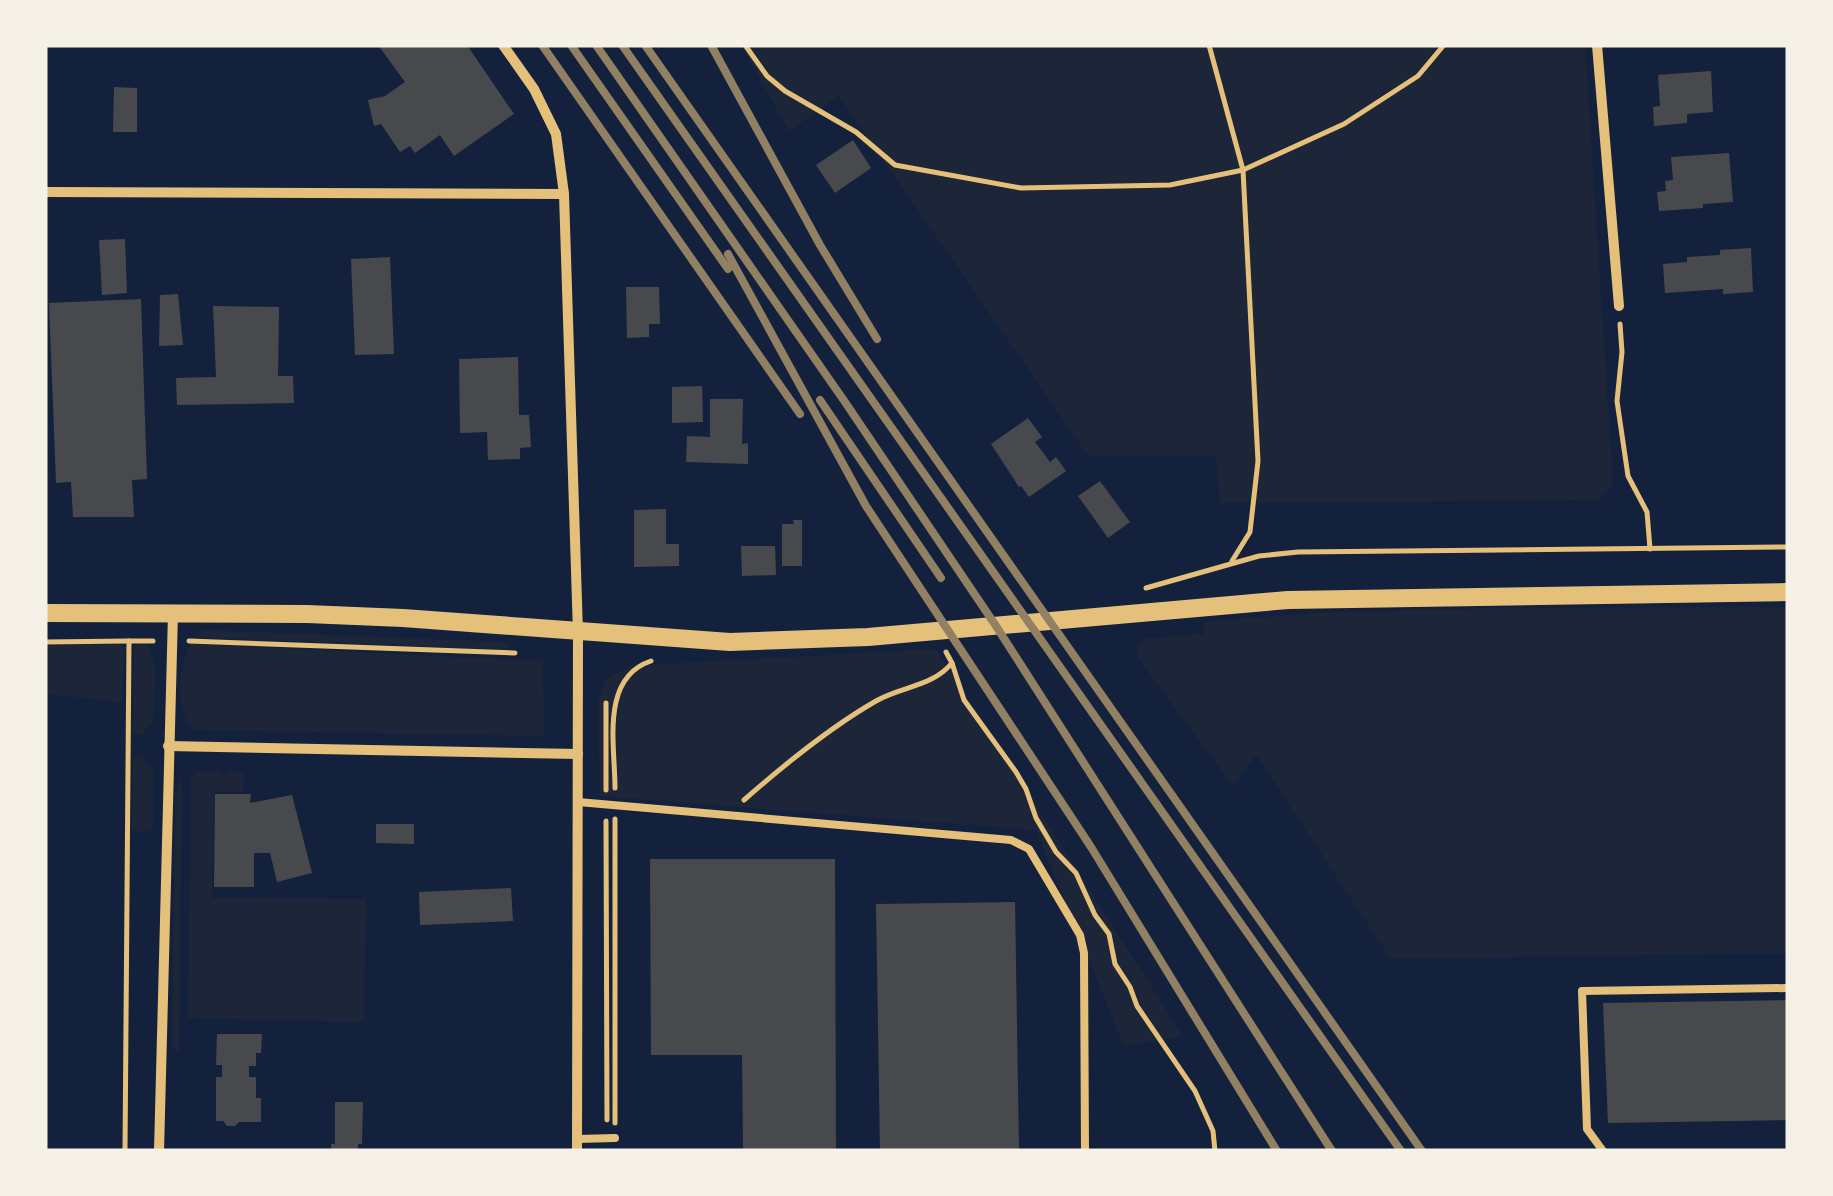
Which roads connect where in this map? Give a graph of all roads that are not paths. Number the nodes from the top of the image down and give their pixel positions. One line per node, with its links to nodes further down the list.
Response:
1 (503, 45): 4 (street)
2 (1597, 45): 5 (street)
3 (45, 192): 4 (street)
4 (564, 194): 9 (street)
5 (1618, 306)
6 (1788, 592): 9 (street)
7 (45, 613): 8 (street)
8 (172, 613): 9 (street); 10 (street)
9 (578, 632): 11 (street)
10 (168, 746): 11 (street); 16 (street)
11 (578, 754): 12 (street)
12 (578, 802): 15 (street); 17 (lane)
13 (1788, 988): 18 (lane)
14 (611, 1139): 15 (lane)
15 (577, 1145)
16 (159, 1151)
17 (1085, 1151)
18 (1603, 1151)

